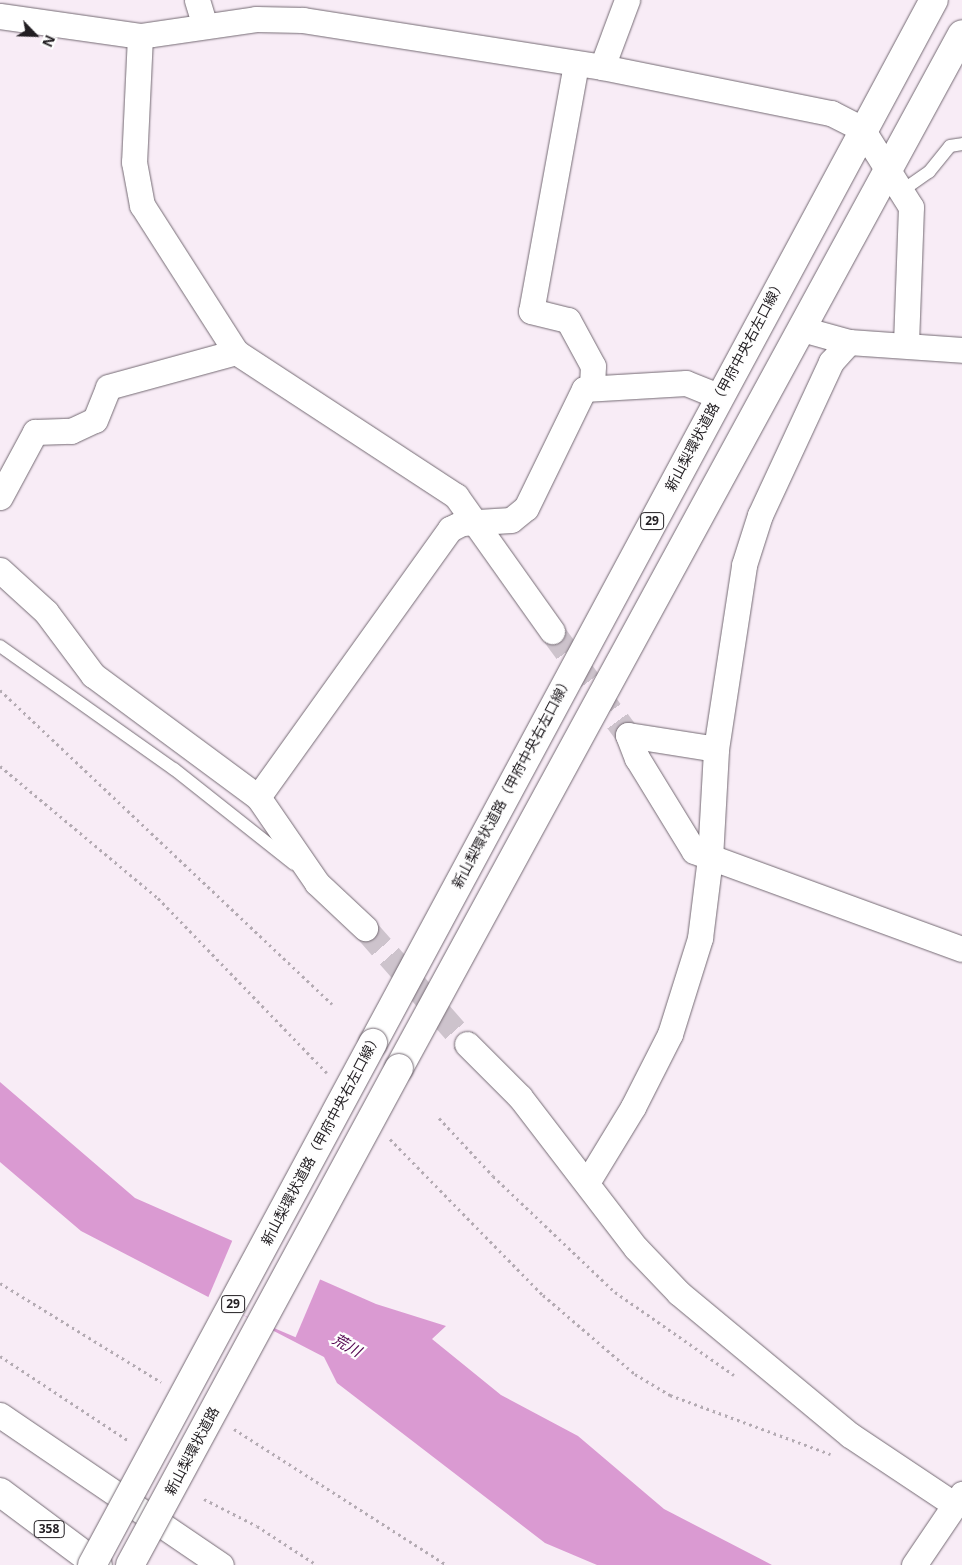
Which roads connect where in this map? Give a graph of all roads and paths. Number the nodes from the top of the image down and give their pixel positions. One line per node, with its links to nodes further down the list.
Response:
1 (197, 0): 5 (street)
2 (626, 0): 9 (street)
3 (934, 0): 10 (main road, 新山梨環状道路（甲府中央右左口線） / 29)
4 (0, 16): 7 (street)
5 (205, 26): 7 (street); 8 (street)
6 (962, 34): 12 (main road, 29)
7 (140, 36): 18 (street)
8 (576, 64): 9 (street); 19 (street)
9 (602, 67): 10 (street)
10 (862, 129): 12 (street); 20 (main road, 新山梨環状道路（甲府中央右左口線） / 29)
11 (962, 144): 13 (lane)
12 (890, 167): 13 (street); 14 (main road, 29)
13 (903, 190): 16 (street)
14 (802, 329): 15 (street); 40 (main road, 29, bridge)
15 (849, 342): 16 (street); 27 (street)
16 (906, 344): 17 (street)
17 (962, 350)
18 (236, 352): 21 (street); 22 (street)
19 (592, 387): 20 (street); 22 (street)
20 (719, 396): 49 (main road, 新山梨環状道路（甲府中央右左口線） / 29, bridge)
21 (0, 496)
22 (476, 521): 24 (street); 29 (street)
23 (0, 570): 29 (street)
24 (552, 631)
25 (0, 646): 31 (lane)
26 (0, 690): 34 (path)
27 (716, 749): 30 (street); 30 (street)
28 (0, 766): 36 (path)
29 (258, 797): 31 (street)
30 (710, 858): 33 (street); 39 (street)
31 (317, 883): 32 (street)
32 (365, 928)
33 (962, 949)
34 (332, 1004)
35 (468, 1044): 39 (street)
36 (332, 1079)
37 (439, 1118): 42 (path)
38 (388, 1136): 45 (path)
39 (588, 1181): 48 (street)
40 (254, 1337): 51 (main road, 新山梨環状道路 / 29, bridge); 52 (main road, bridge)
41 (0, 1356): 44 (path)
42 (741, 1379)
43 (0, 1415): 53 (street)
44 (133, 1444)
45 (838, 1456)
46 (0, 1492): 50 (main road, 358)
47 (204, 1499): 54 (path)
48 (956, 1508): 55 (street)
49 (92, 1565)
50 (98, 1565)
51 (130, 1565)
52 (150, 1565)
53 (221, 1565)
54 (317, 1565)
55 (914, 1565)

